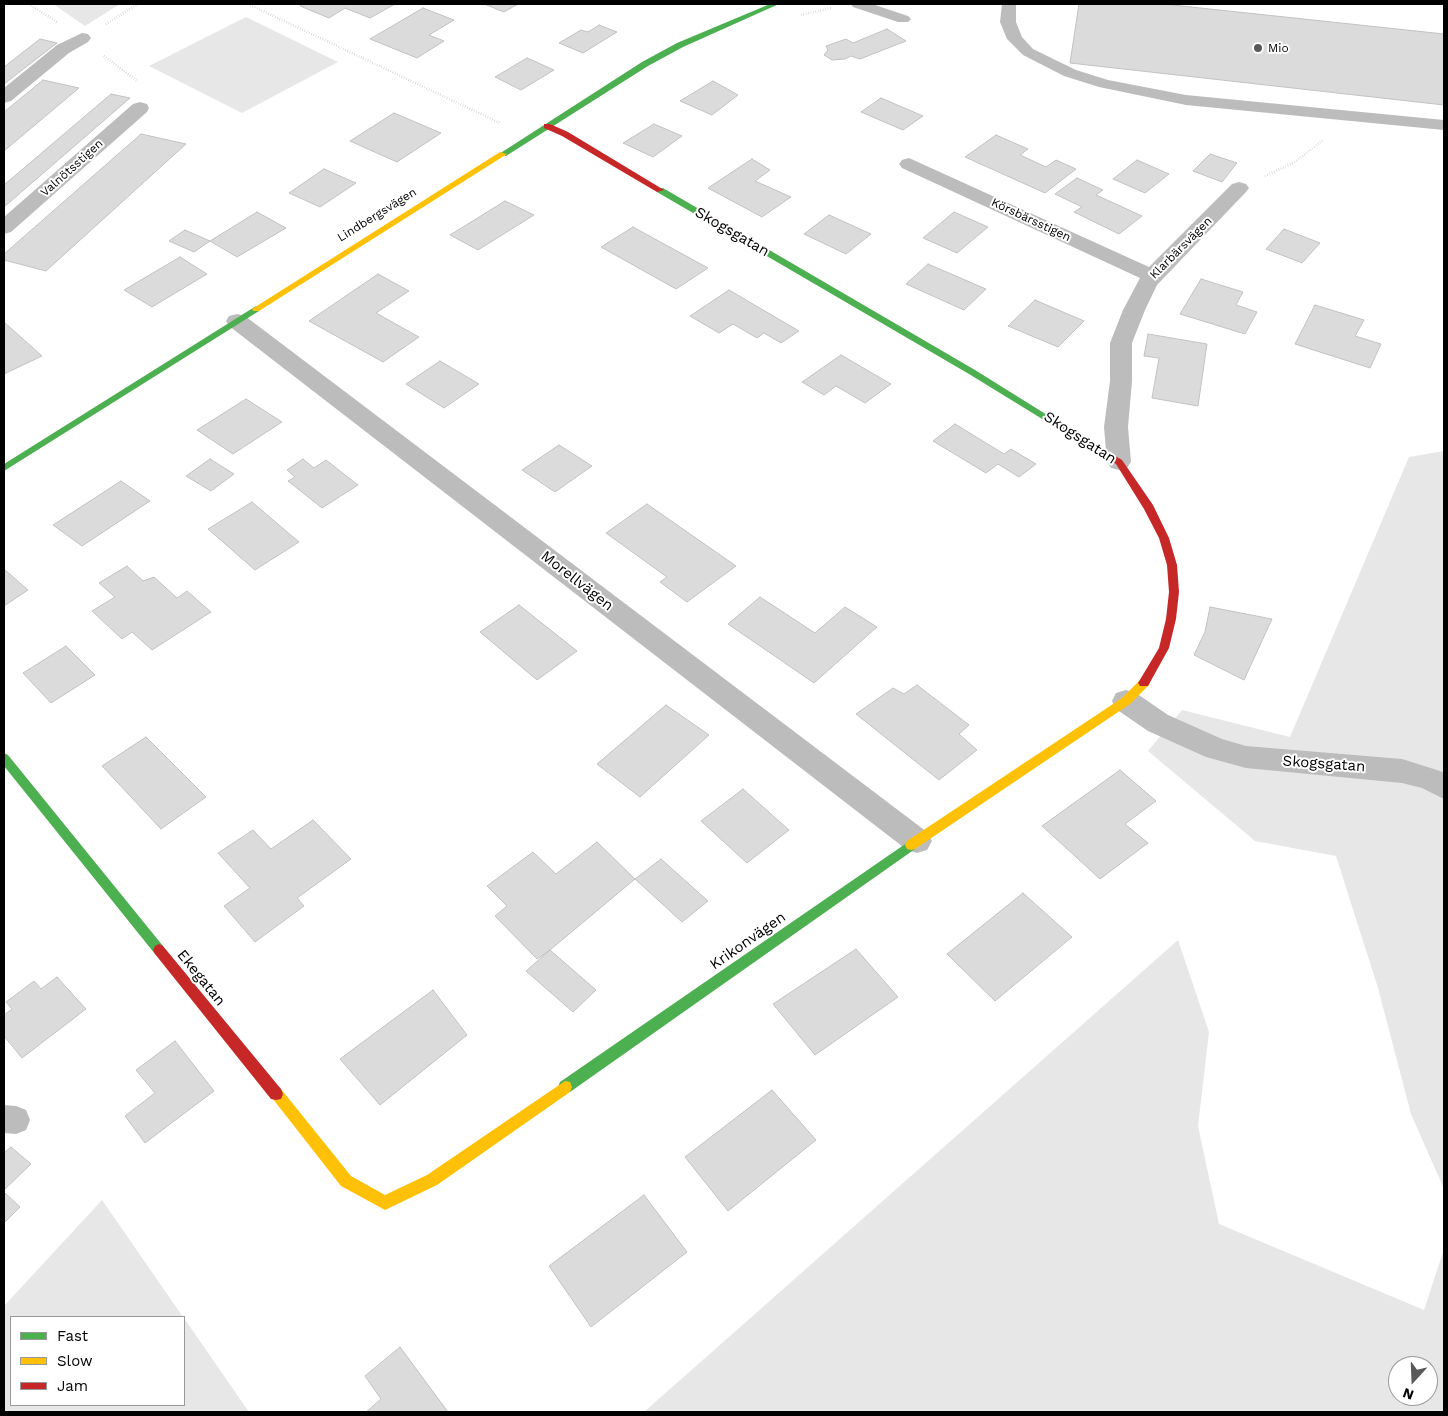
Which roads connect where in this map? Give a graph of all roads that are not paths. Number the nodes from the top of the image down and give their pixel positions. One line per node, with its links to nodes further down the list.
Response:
1 (775, 4): 9 (street, Lindbergsvägen)
2 (858, 4): 4 (lane)
3 (1009, 4): 8 (lane)
4 (903, 20)
5 (82, 38): 6 (street)
6 (4, 97)
7 (140, 108): 12 (street, Valnötsstigen)
8 (1444, 125)
9 (547, 126): 14 (street, Lindbergsvägen); 15 (street, Skogsgatan)
10 (909, 164): 13 (street, Körsbärsstigen)
11 (1239, 188): 13 (street, Klarbärsvägen)
12 (4, 228)
13 (1152, 276): 15 (street, Klarbärsvägen)
14 (237, 320): 16 (street, Lindbergsvägen); 20 (street, Morellvägen)
15 (1119, 462): 17 (street, Skogsgatan)
16 (4, 468)
17 (1126, 701): 19 (street, Skogsgatan); 20 (street, Krikonvägen)
18 (4, 758): 21 (street, Ekegatan)
19 (1444, 787)
20 (917, 842): 21 (street, Krikonvägen)
21 (385, 1203)

